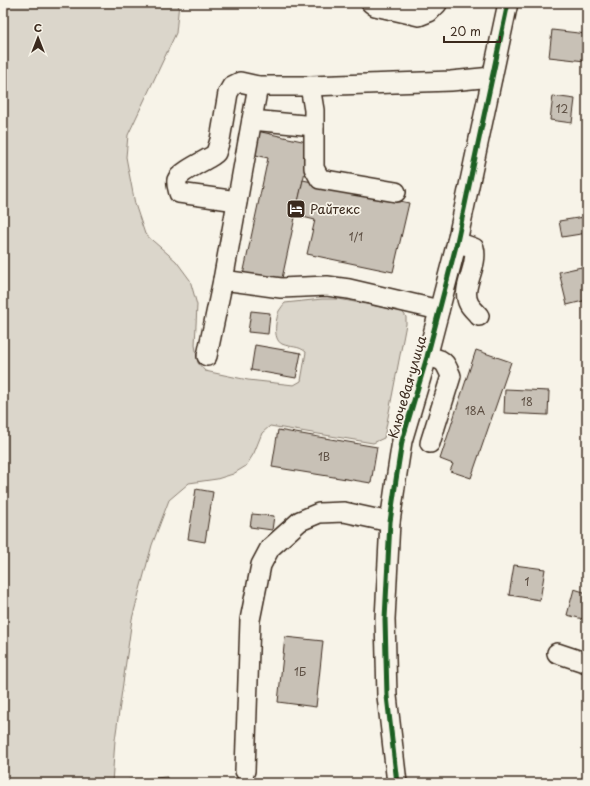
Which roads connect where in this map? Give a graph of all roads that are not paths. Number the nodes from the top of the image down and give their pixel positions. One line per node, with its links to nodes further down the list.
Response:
1 (371, 3): 3 (street)
2 (508, 3): 4 (street, Ключевая улица)
3 (438, 4)
4 (492, 77): 6 (street); 11 (street, Ключевая улица)
5 (258, 86): 6 (street); 7 (street); 10 (street)
6 (310, 86): 8 (street)
7 (252, 120): 8 (street); 10 (street)
8 (314, 126): 9 (street)
9 (396, 192)
10 (237, 201): 12 (street)
11 (457, 242): 13 (street, Ключевая улица); 14 (street)
12 (222, 280): 13 (street); 15 (street)
13 (439, 310): 16 (street, Ключевая улица)
14 (479, 316)
15 (208, 356)
16 (427, 357): 17 (street); 18 (street, Ключевая улица)
17 (430, 443)
18 (390, 522): 21 (street); 22 (street, Ключевая улица)
19 (557, 653): 20 (street)
20 (587, 663)
21 (246, 770)
22 (397, 783)

